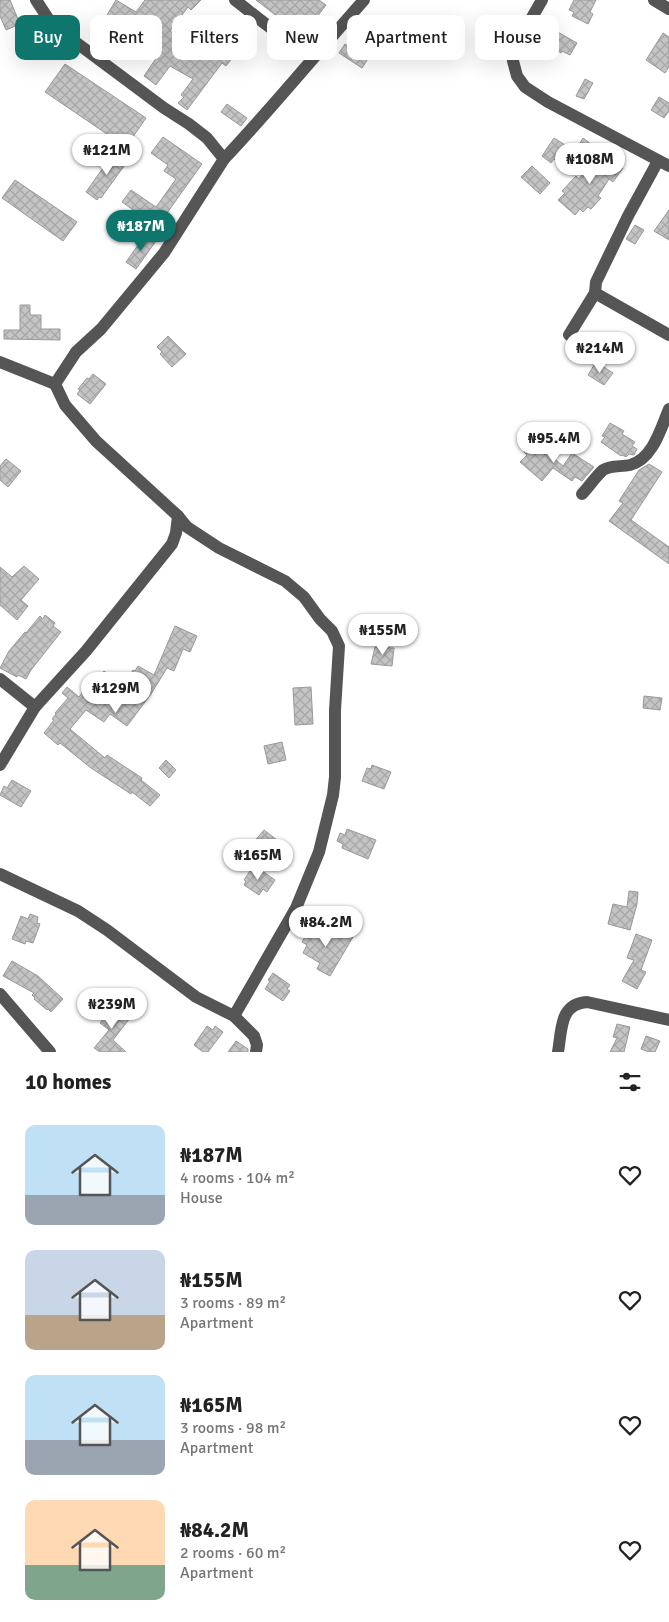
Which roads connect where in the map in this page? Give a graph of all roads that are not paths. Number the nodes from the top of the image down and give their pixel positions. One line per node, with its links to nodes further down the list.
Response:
1 (36, 0): 10 (street)
2 (235, 0): 7 (street)
3 (364, 0): 8 (street)
4 (542, 0): 11 (street)
5 (654, 0): 6 (street)
6 (669, 9)
7 (267, 25)
8 (337, 30)
9 (310, 60): 10 (street)
10 (224, 159): 16 (street)
11 (664, 164): 12 (street)
12 (595, 293): 13 (street); 14 (street)
13 (569, 335)
14 (669, 335)
15 (0, 362): 16 (street)
16 (55, 384): 19 (street)
17 (669, 409): 18 (street)
18 (582, 494)
19 (178, 516): 21 (street); 25 (street)
20 (0, 679): 21 (street)
21 (35, 707): 22 (street)
22 (0, 765)
23 (0, 874): 25 (street)
24 (0, 994): 27 (street)
25 (234, 1016): 28 (street)
26 (669, 1020): 29 (street)
27 (50, 1052)
28 (256, 1052)
29 (558, 1052)

